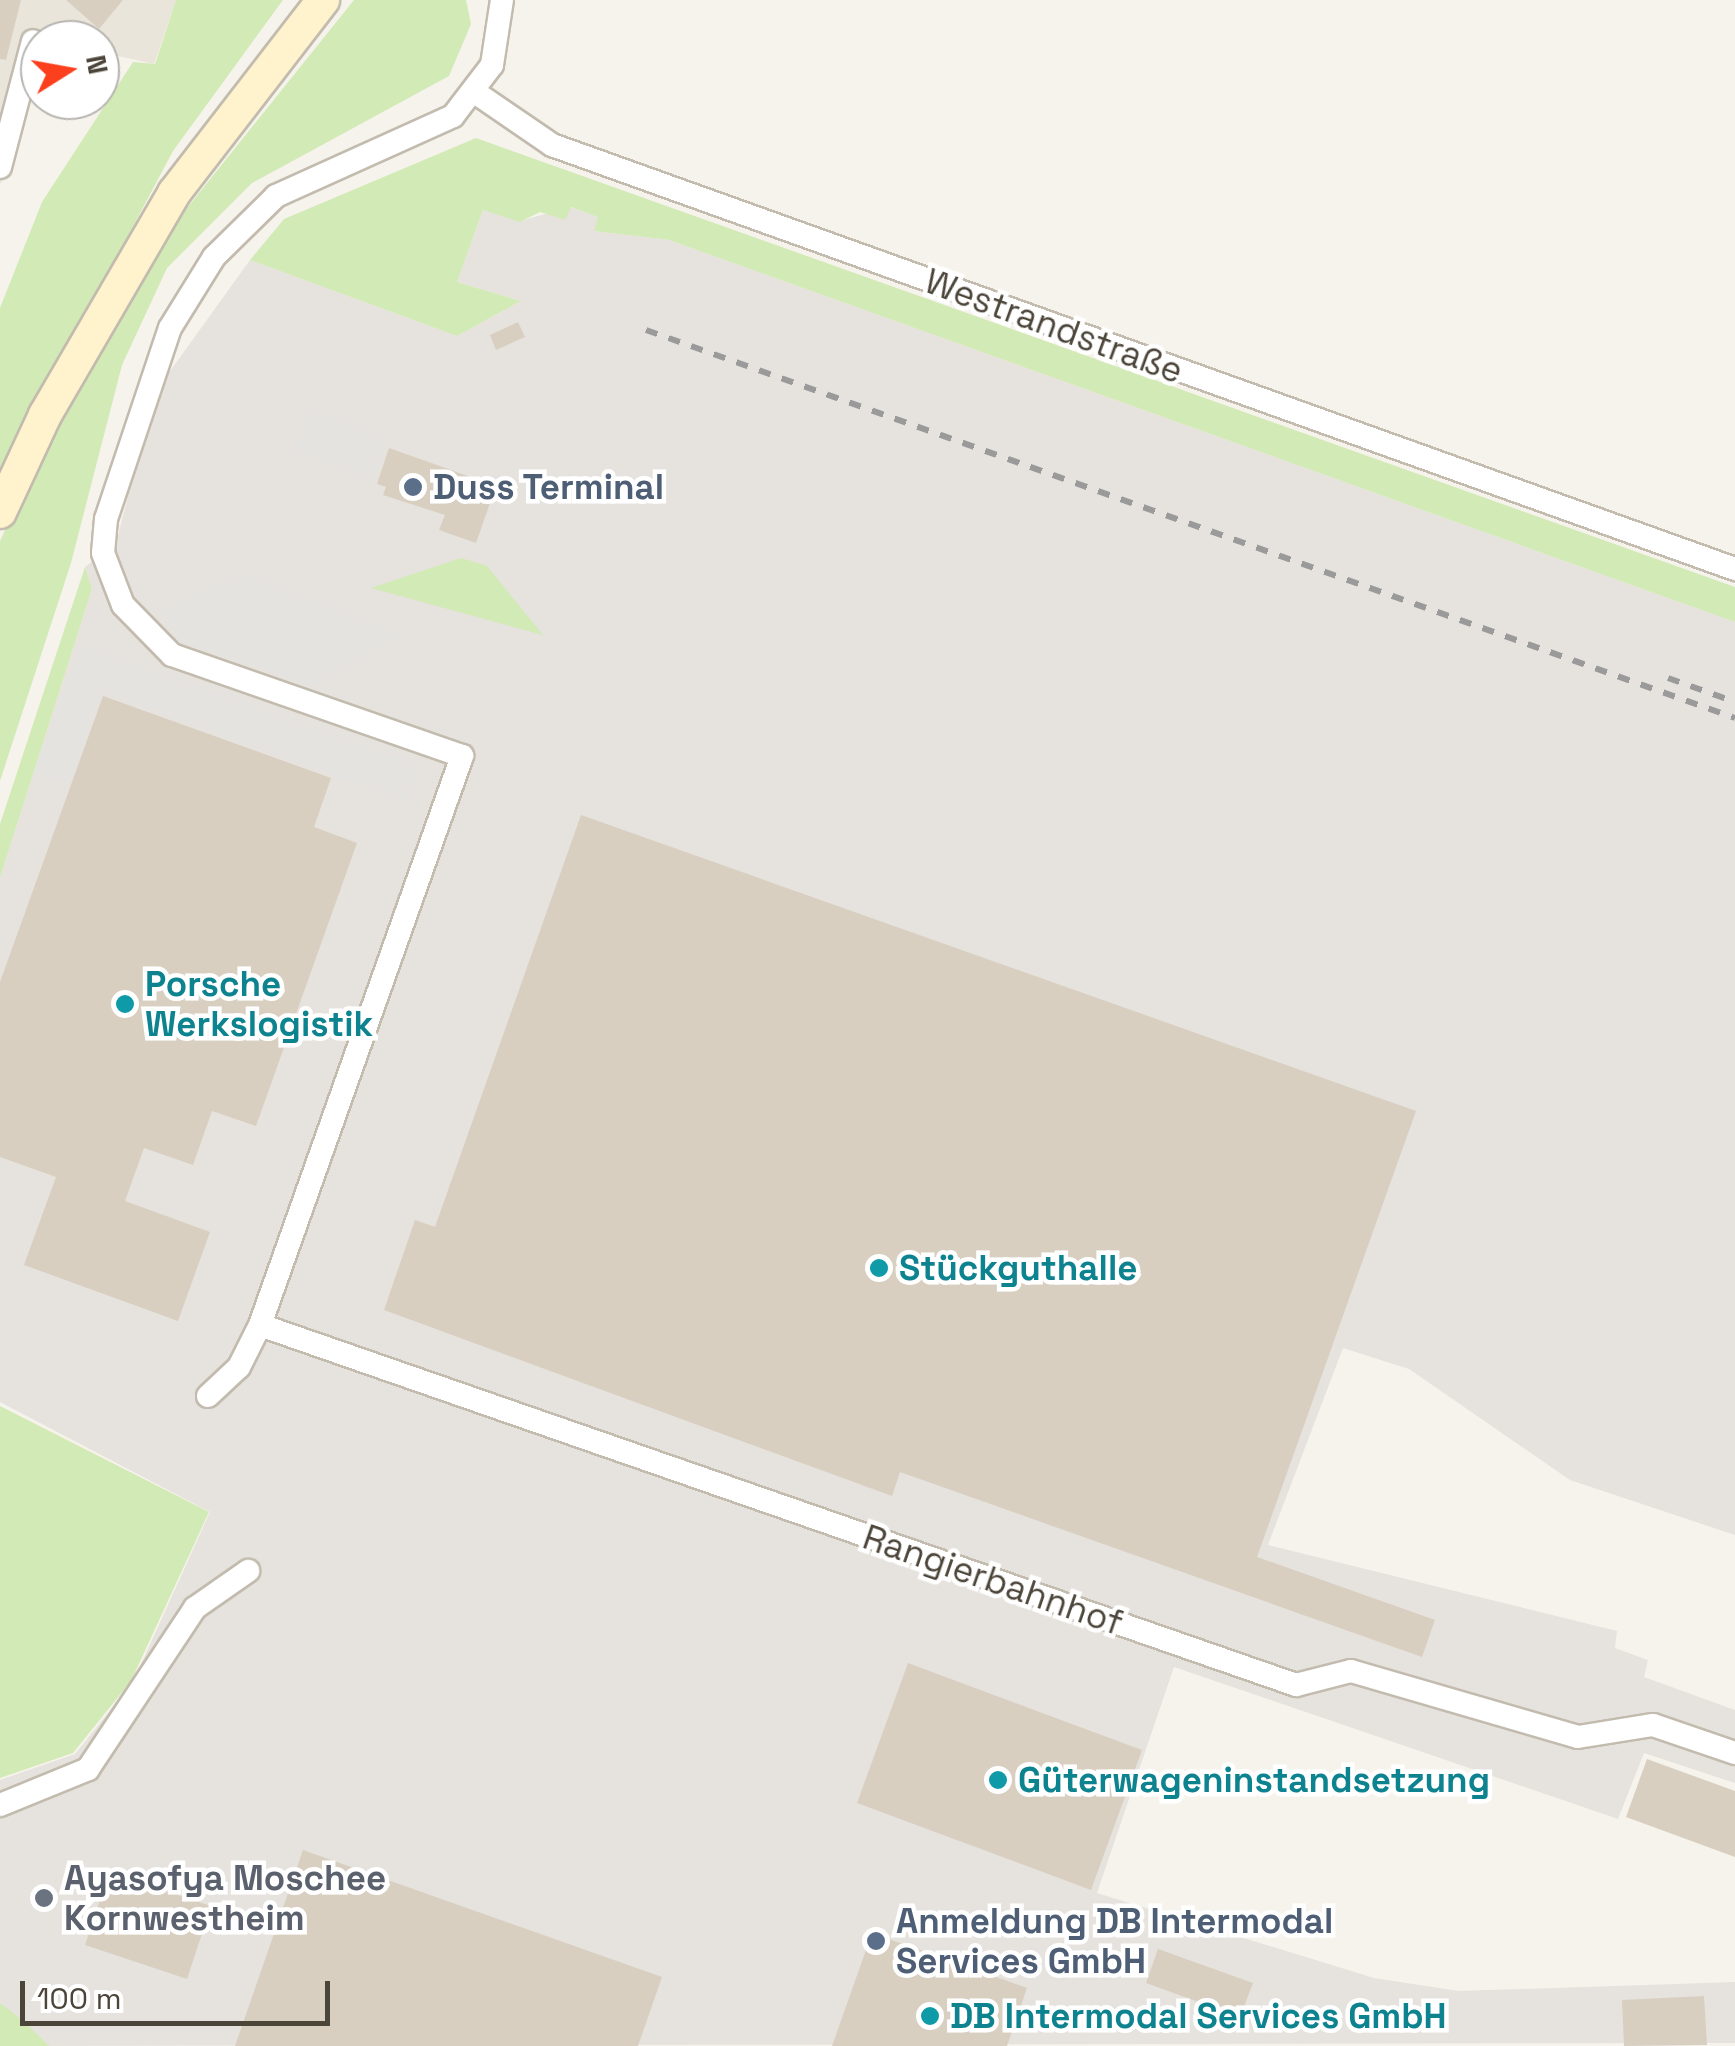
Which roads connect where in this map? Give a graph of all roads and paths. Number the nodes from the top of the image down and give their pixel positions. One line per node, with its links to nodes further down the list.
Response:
1 (323, 0): 6 (main road)
2 (502, 0): 4 (street)
3 (20, 90): 5 (street)
4 (476, 93): 7 (street, Westrandstraße); 8 (street)
5 (0, 167)
6 (0, 512)
7 (1735, 569)
8 (260, 1325): 9 (street); 11 (street, Rangierbahnhof)
9 (208, 1396)
10 (248, 1571): 12 (street)
11 (1735, 1754)
12 (0, 1805)

